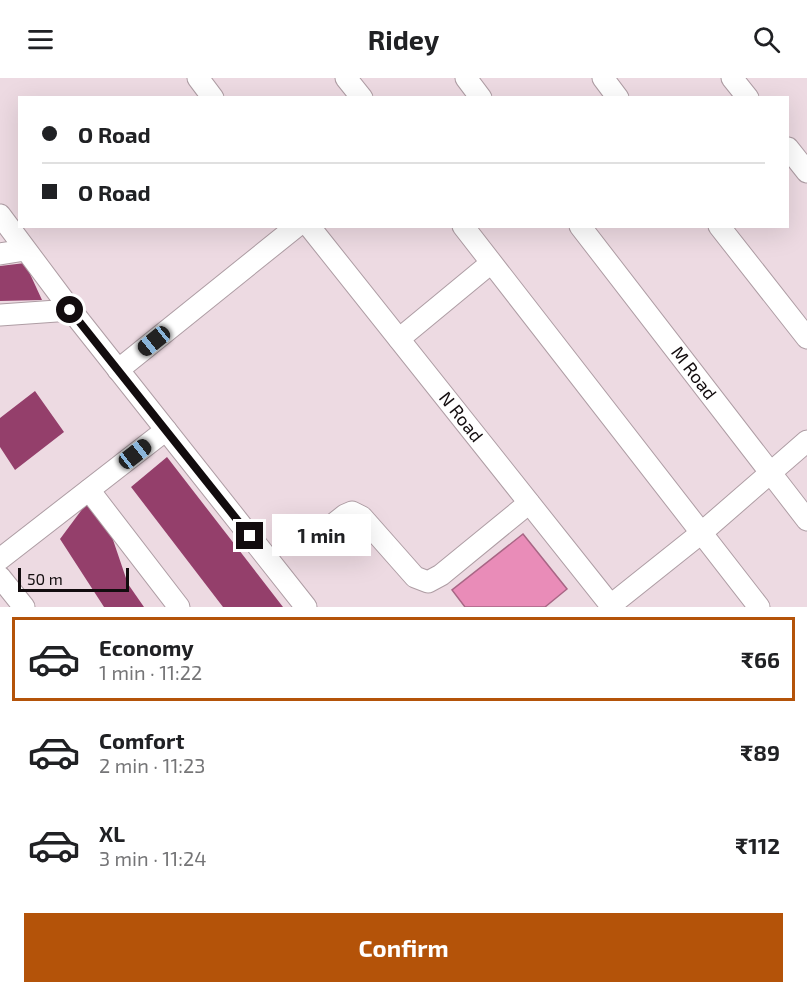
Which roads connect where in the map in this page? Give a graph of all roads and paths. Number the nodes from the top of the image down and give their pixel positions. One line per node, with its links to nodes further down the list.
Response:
1 (198, 78): 6 (street)
2 (346, 78): 7 (street)
3 (466, 78): 8 (street)
4 (603, 78): 9 (street)
5 (732, 78): 10 (street)
6 (212, 96)
7 (360, 96)
8 (480, 96)
9 (616, 96)
10 (746, 96)
11 (789, 149): 12 (street)
12 (807, 172)
13 (0, 215): 19 (street)
14 (295, 228): 26 (street)
15 (311, 228): 25 (street, N Road)
16 (465, 228): 21 (street)
17 (582, 228): 29 (street, M Road)
18 (721, 228): 24 (street)
19 (25, 250): 20 (street); 22 (street)
20 (0, 254)
21 (491, 262): 25 (street); 33 (street)
22 (70, 310): 23 (street); 26 (street)
23 (0, 315)
24 (807, 338)
25 (399, 339): 31 (street, N Road)
26 (118, 370): 27 (street)
27 (166, 430): 30 (street); 40 (street)
28 (807, 441): 29 (street)
29 (771, 473): 32 (street, M Road); 33 (street)
30 (89, 490): 35 (street); 39 (street)
31 (529, 503): 34 (street); 37 (street, N Road)
32 (807, 520)
33 (700, 534): 37 (street); 41 (street)
34 (316, 538)
35 (0, 559)
36 (0, 577): 38 (street)
37 (612, 606)
38 (24, 607)
39 (179, 607)
40 (306, 607)
41 (759, 607)

